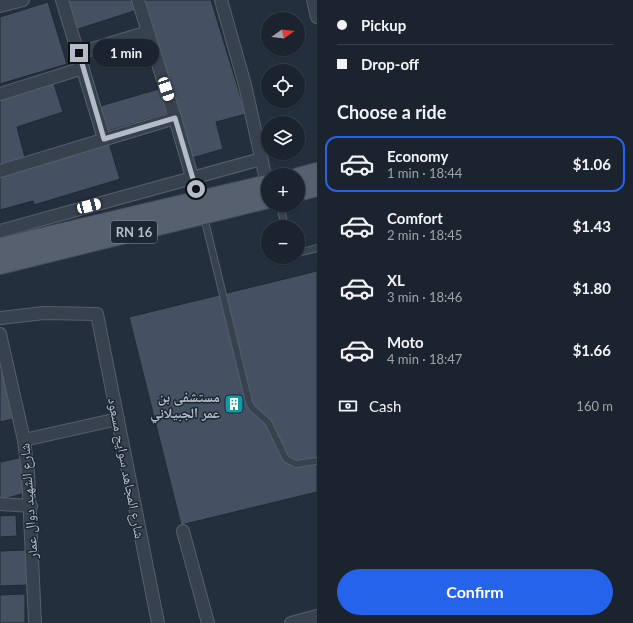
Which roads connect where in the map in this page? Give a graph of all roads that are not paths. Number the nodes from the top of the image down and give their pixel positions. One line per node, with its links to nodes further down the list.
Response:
1 (23, 0): 6 (street)
2 (62, 0): 9 (street)
3 (138, 0): 8 (street)
4 (221, 0): 14 (street)
5 (313, 0): 7 (street)
6 (0, 6)
7 (317, 17)
8 (148, 32): 9 (street); 12 (street)
9 (79, 53): 10 (street)
10 (83, 68): 11 (street); 13 (street)
11 (0, 94)
12 (175, 118): 13 (street); 18 (street)
13 (104, 139): 15 (street)
14 (261, 158): 18 (street)
15 (0, 171)
16 (317, 172): 17 (main road)
17 (305, 175)
18 (193, 177): 22 (street); 23 (street)
19 (317, 187): 20 (main road)
20 (305, 190)
21 (261, 191): 22 (main road, RN 16)
22 (201, 208): 24 (main road, RN 16); 27 (main road, RN 16); 32 (lane)
23 (0, 231)
24 (0, 247)
25 (317, 248): 26 (lane)
26 (305, 251)
27 (0, 265)
28 (0, 318): 30 (street, شارع المجاهد سوايح مسعود)
29 (0, 334): 31 (street, شارع الشهيد دوال عمار)
30 (118, 420): 31 (street); 38 (street, شارع المجاهد سوايح مسعود)
31 (24, 440): 34 (street, شارع الشهيد دوال عمار)
32 (317, 461)
33 (0, 504): 34 (street)
34 (31, 506): 37 (street, شارع الشهيد دوال عمار)
35 (183, 531): 39 (street)
36 (317, 616): 40 (street)
37 (35, 623)
38 (158, 623)
39 (208, 623)
40 (291, 623)

